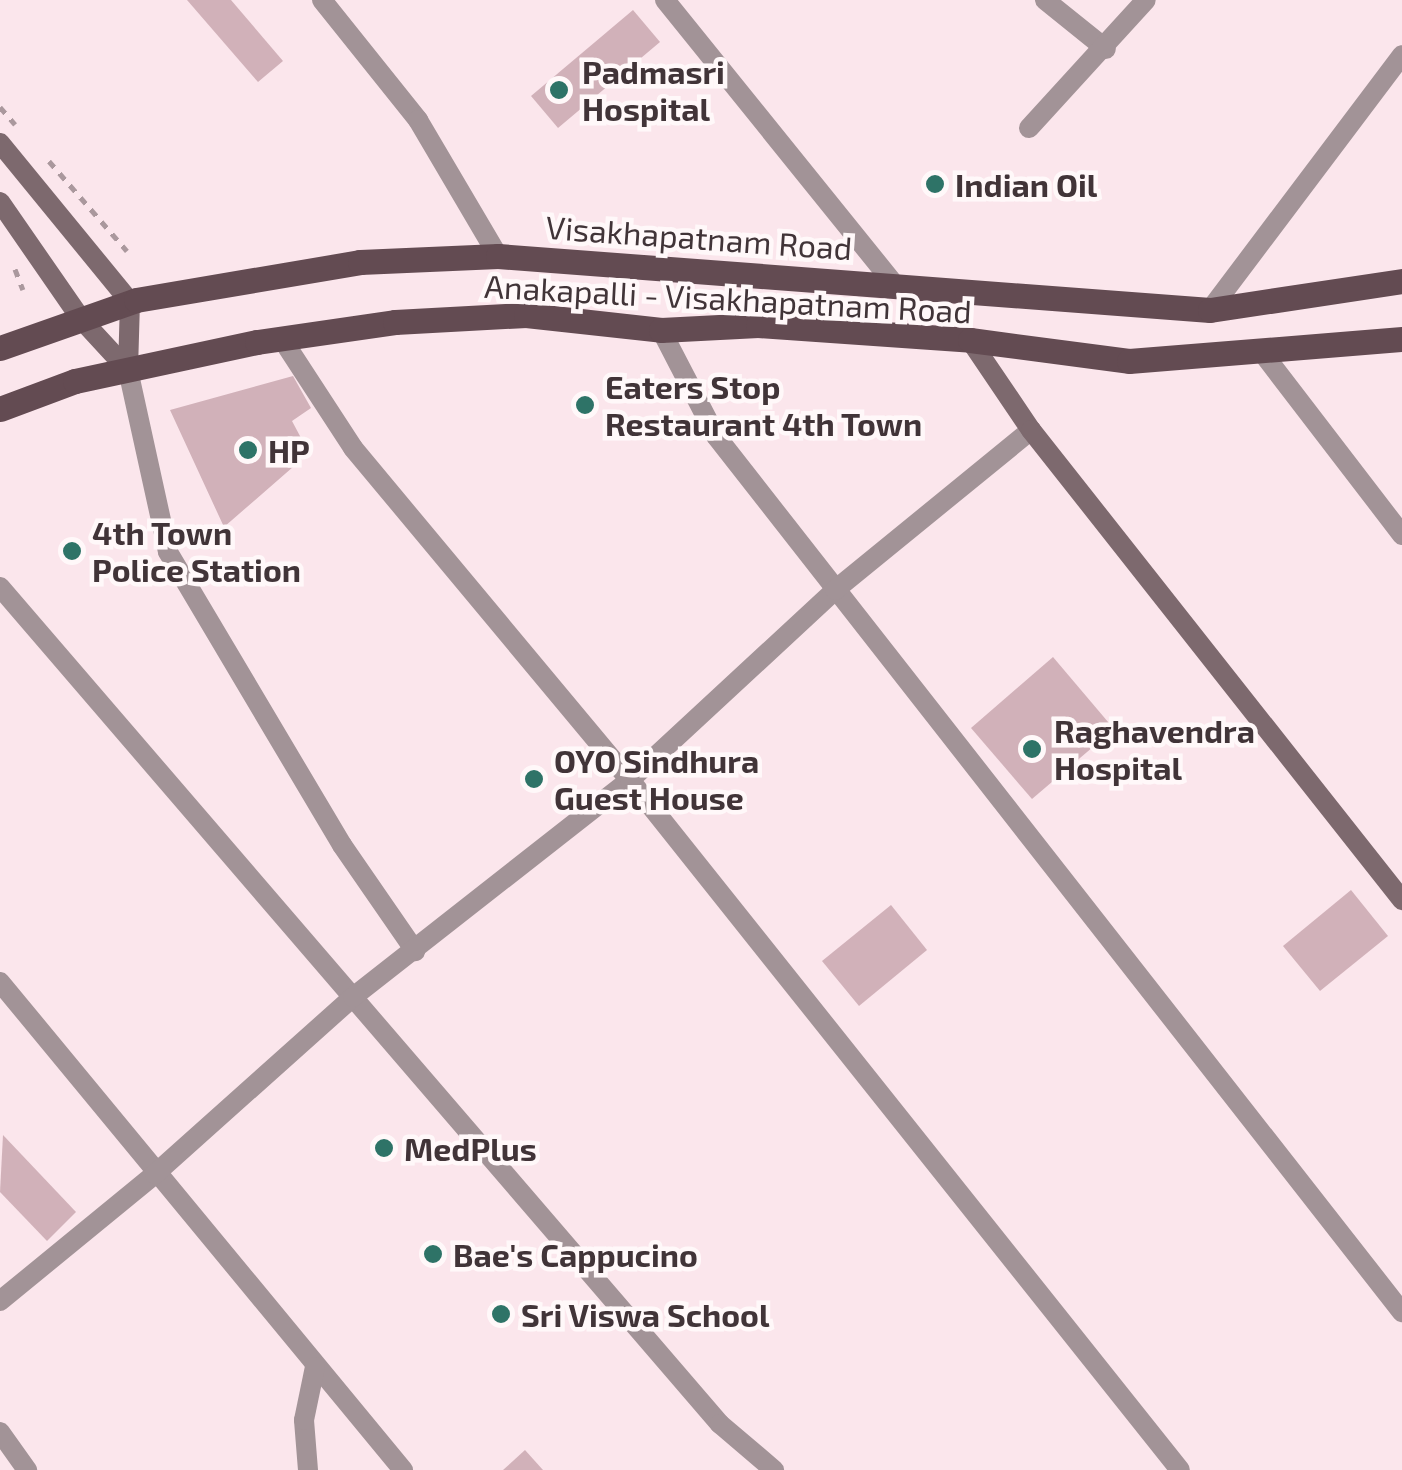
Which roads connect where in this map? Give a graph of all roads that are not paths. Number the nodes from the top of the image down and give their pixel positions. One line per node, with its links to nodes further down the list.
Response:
1 (322, 0): 10 (street)
2 (665, 0): 12 (street)
3 (1045, 0): 5 (street)
4 (1146, 0): 5 (street)
5 (1106, 49): 7 (street)
6 (1402, 56): 14 (street)
7 (1029, 128)
8 (0, 144): 13 (main road)
9 (0, 202): 15 (main road)
10 (498, 256): 12 (main road, Visakhapatnam Road); 13 (main road, Visakhapatnam Road)
11 (1402, 281): 14 (main road, Visakhapatnam Road)
12 (893, 283): 14 (main road, Visakhapatnam Road)
13 (130, 302): 15 (main road, Visakhapatnam Road); 22 (main road)
14 (1210, 310)
15 (81, 319): 20 (main road, Visakhapatnam Road); 22 (main road)
16 (661, 330): 18 (main road, Anakapalli - Visakhapatnam Road); 19 (main road, Anakapalli - Visakhapatnam Road); 27 (street)
17 (1402, 339): 21 (main road, Anakapalli - Visakhapatnam Road)
18 (970, 340): 21 (main road, Anakapalli - Visakhapatnam Road); 24 (main road)
19 (284, 342): 22 (main road, Anakapalli - Visakhapatnam Road); 28 (street)
20 (0, 348)
21 (1261, 351): 25 (street)
22 (128, 370): 23 (main road, Anakapalli - Visakhapatnam Road); 30 (street)
23 (0, 409)
24 (1031, 430): 27 (street); 29 (main road)
25 (1402, 535)
26 (0, 586): 32 (street)
27 (835, 590): 28 (street); 35 (street)
28 (630, 780): 30 (street); 42 (street)
29 (1402, 900)
30 (415, 951): 32 (street)
31 (0, 982): 33 (street)
32 (352, 997): 33 (street); 41 (street)
33 (155, 1174): 34 (street); 36 (street)
34 (4, 1290)
35 (1402, 1312)
36 (315, 1367): 39 (street); 40 (street)
37 (0, 1432): 38 (street)
38 (28, 1470)
39 (308, 1470)
40 (402, 1470)
41 (774, 1470)
42 (1180, 1470)

